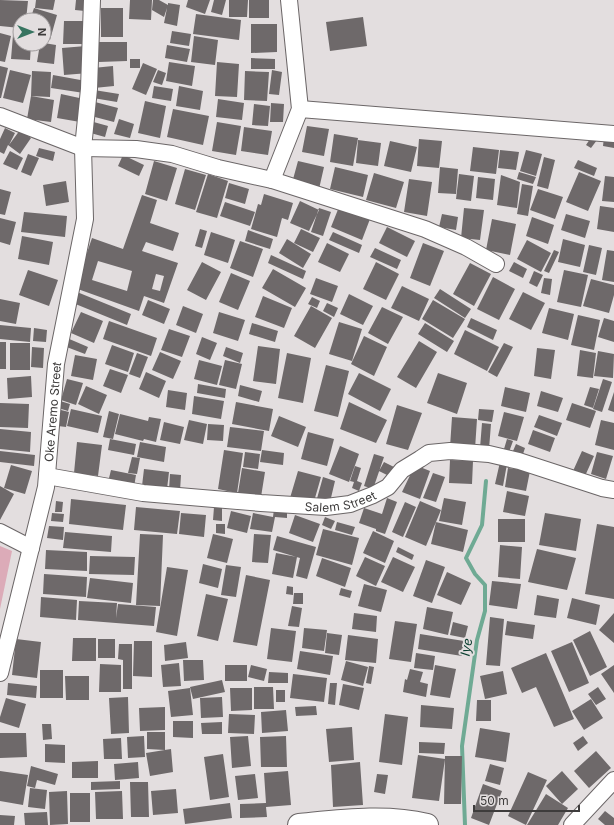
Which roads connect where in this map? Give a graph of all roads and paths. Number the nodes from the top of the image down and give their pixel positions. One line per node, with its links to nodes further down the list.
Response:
1 (92, 0): 6 (street, Oke Aremo Street)
2 (289, 0): 3 (street)
3 (300, 109): 5 (street); 7 (street)
4 (0, 116): 6 (street)
5 (614, 134)
6 (82, 148): 7 (street); 9 (street, Oke Aremo Street)
7 (272, 180): 8 (street)
8 (496, 264)
9 (47, 476): 10 (street, Salem Street); 12 (street, Oke Aremo Street)
10 (614, 490)
11 (0, 532): 12 (street)
12 (31, 548): 13 (street, Oke Aremo Street)
13 (0, 673)
14 (614, 780): 17 (street)
15 (299, 825): 16 (highway)
16 (427, 825)
17 (572, 825)

